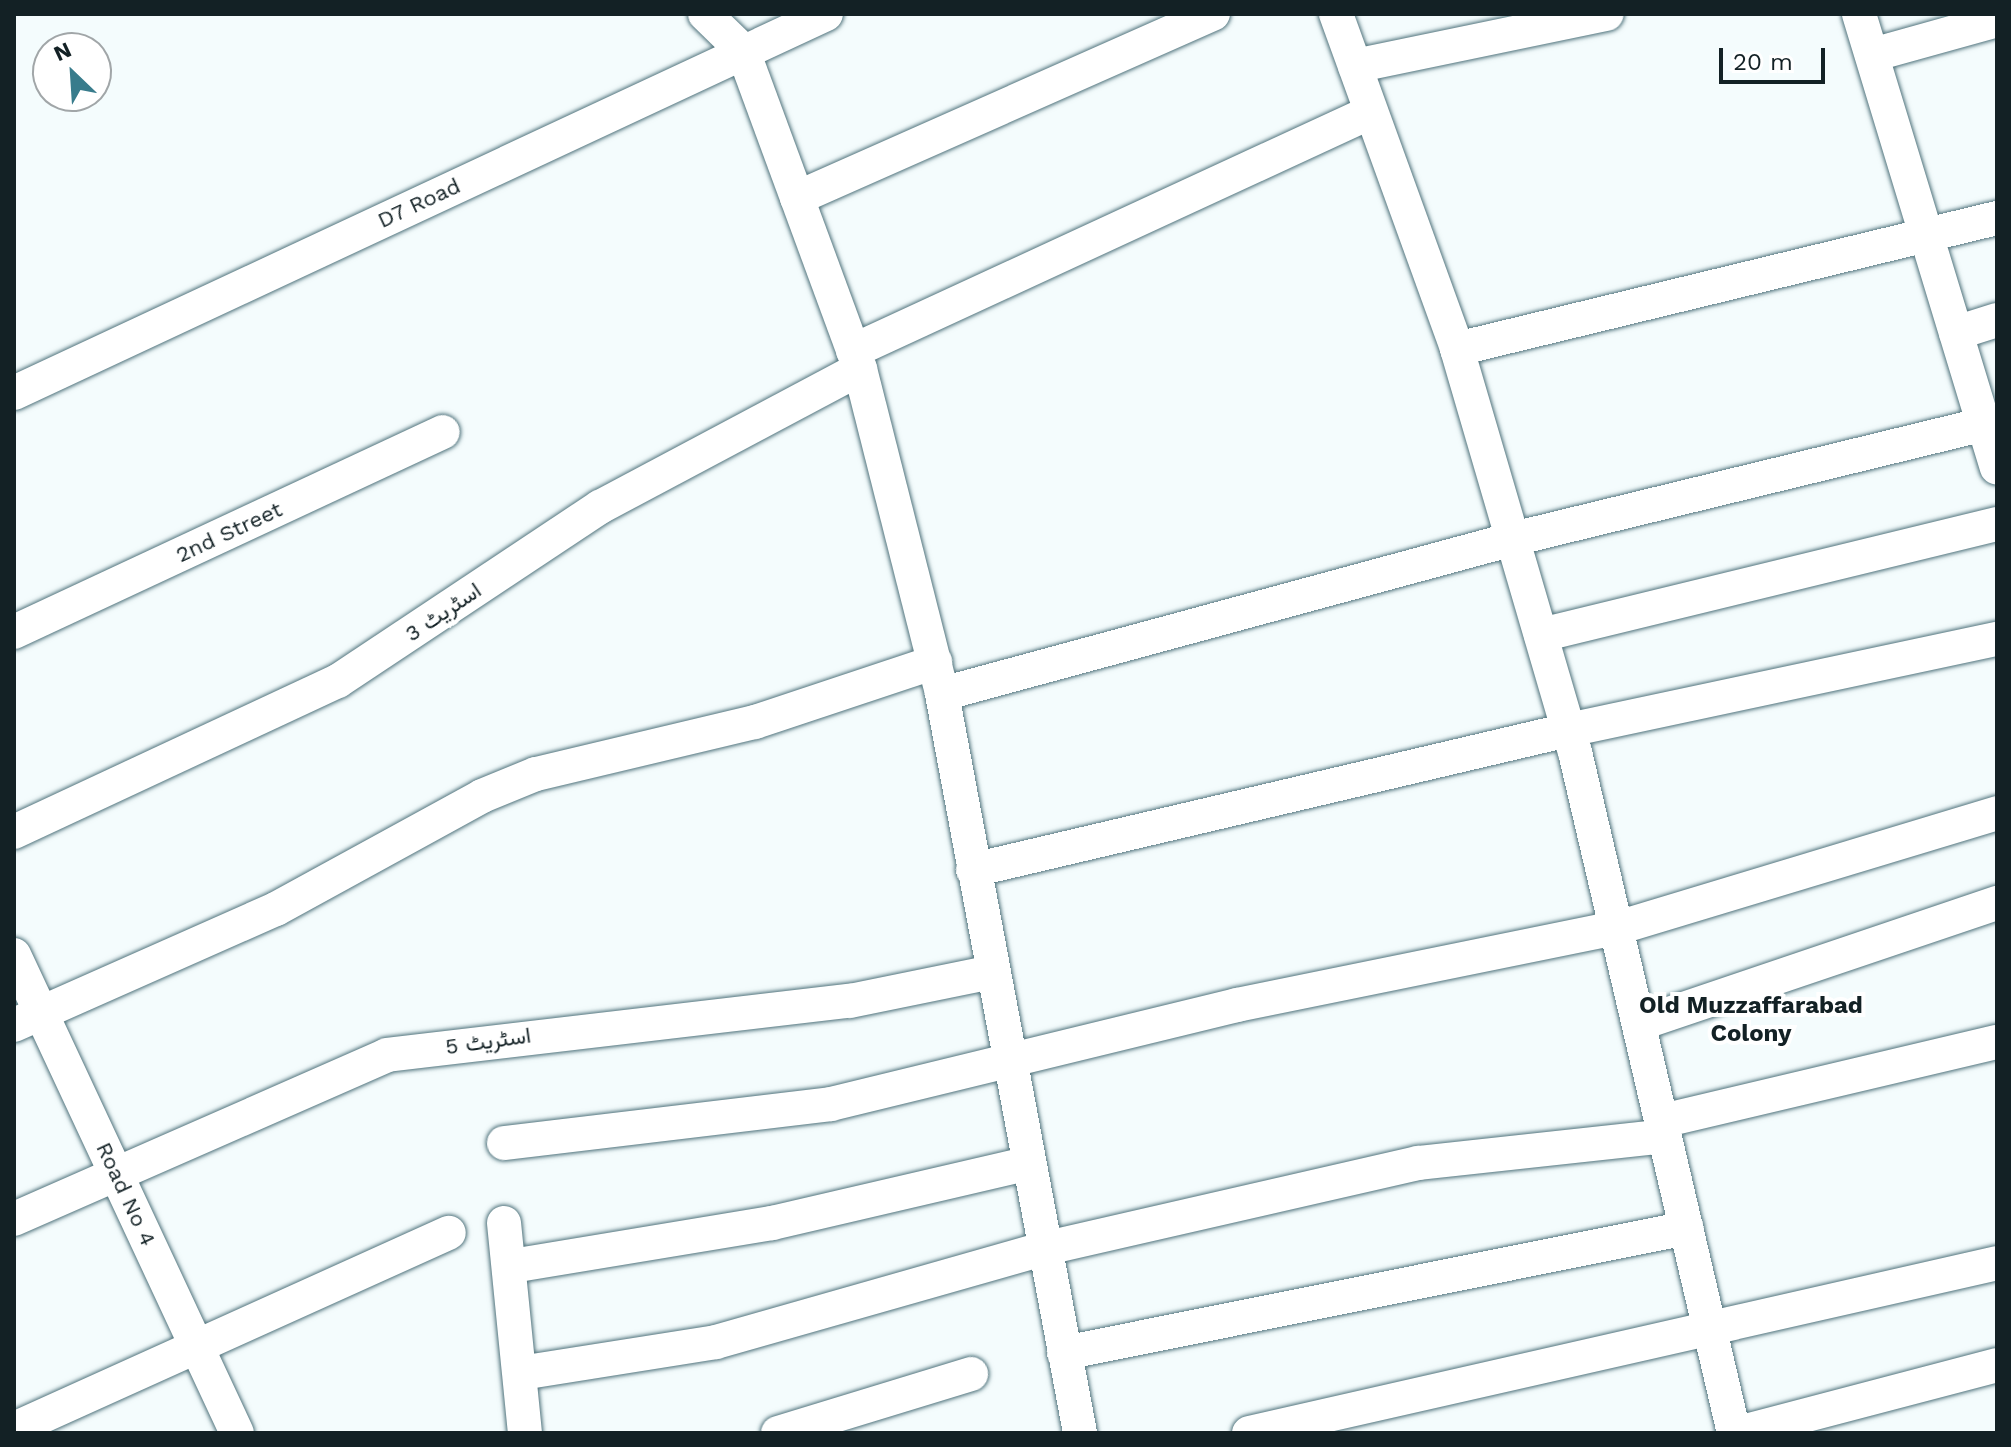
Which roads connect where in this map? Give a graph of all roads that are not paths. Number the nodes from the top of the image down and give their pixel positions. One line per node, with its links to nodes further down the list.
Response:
1 (705, 14): 8 (street)
2 (826, 14): 8 (street, D7 Road)
3 (1213, 14): 12 (street)
4 (1336, 14): 10 (street)
5 (1607, 14): 10 (street)
6 (1859, 14): 9 (street)
7 (1997, 20): 9 (street)
8 (743, 51): 12 (street); 19 (street, D7 Road)
9 (1872, 55): 14 (street)
10 (1355, 66): 11 (street)
11 (1371, 112): 17 (street); 18 (street, اسٹریٹ 3)
12 (797, 198): 18 (street)
13 (1997, 218): 14 (street)
14 (1926, 237): 16 (street); 17 (street)
15 (1997, 320): 16 (street)
16 (1956, 333): 20 (street)
17 (1457, 349): 24 (street)
18 (857, 360): 28 (street); 31 (street, اسٹریٹ 3)
19 (14, 393)
20 (1990, 422): 22 (street); 24 (street)
21 (443, 432): 25 (street, 2nd Street)
22 (1997, 467)
23 (1997, 524): 26 (street)
24 (1513, 539): 26 (street); 28 (street)
25 (14, 632)
26 (1541, 635): 29 (street)
27 (1997, 639): 29 (street)
28 (938, 678): 32 (street); 37 (street)
29 (1568, 730): 32 (street); 34 (street)
30 (1997, 813): 34 (street)
31 (14, 832)
32 (973, 870): 36 (street)
33 (1997, 903): 38 (street)
34 (1617, 928): 38 (street); 40 (street)
35 (14, 955): 37 (street, Road No 4)
36 (992, 972): 40 (street); 44 (street, اسٹریٹ 5)
37 (27, 1019): 44 (street, Road No 4)
38 (1639, 1024): 41 (street)
39 (1997, 1042): 41 (street)
40 (1009, 1064): 42 (street); 43 (street)
41 (1664, 1128): 47 (street); 49 (street)
42 (504, 1143)
43 (1025, 1164): 49 (street); 51 (street)
44 (115, 1172): 45 (street, اسٹریٹ 5); 53 (street, Road No 4)
45 (14, 1219)
46 (504, 1223): 51 (street)
47 (1687, 1228): 52 (street); 54 (street)
48 (449, 1233): 53 (street)
49 (1047, 1248): 54 (street); 56 (street)
50 (1997, 1263): 52 (street)
51 (512, 1266): 56 (street)
52 (1711, 1332): 63 (street); 64 (street)
53 (198, 1345): 58 (street); 60 (street, Road No 4)
54 (1064, 1353): 62 (street)
55 (1997, 1365): 64 (street)
56 (521, 1373): 59 (street)
57 (971, 1374): 61 (street)
58 (14, 1429)
59 (517, 1431)
60 (237, 1433)
61 (778, 1433)
62 (1080, 1433)
63 (1249, 1433)
64 (1736, 1433)

